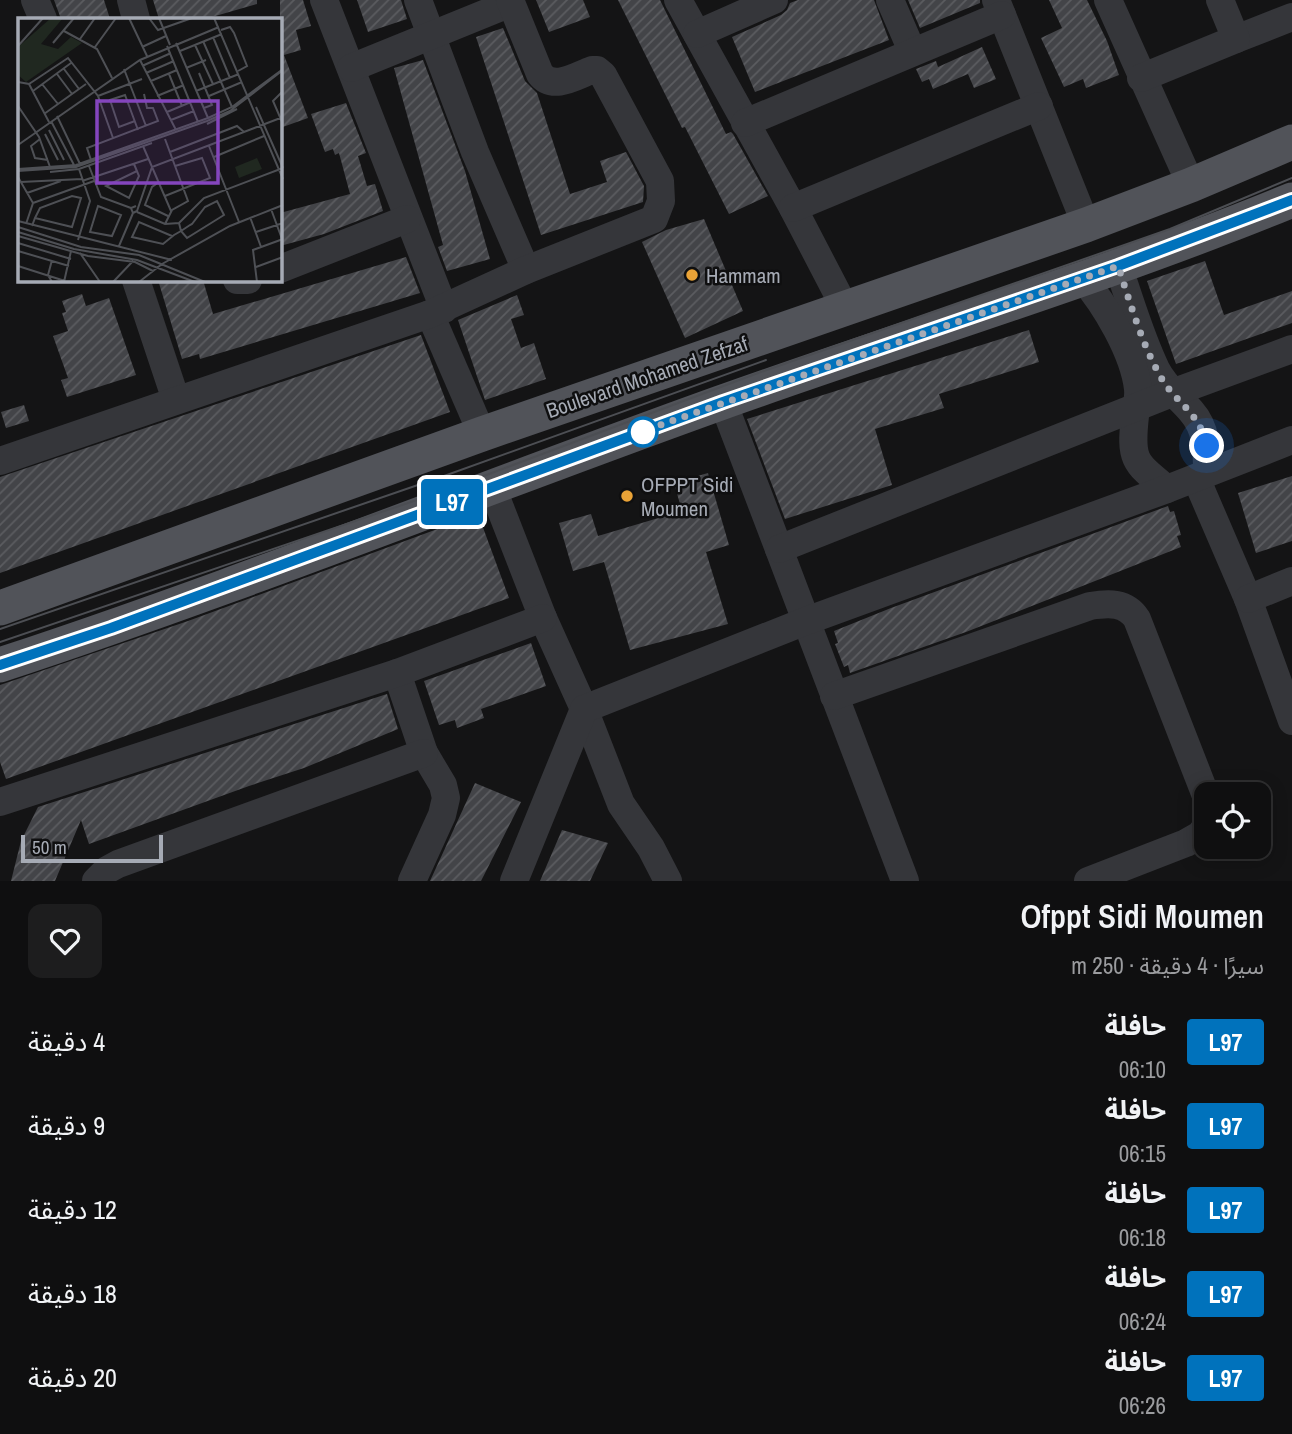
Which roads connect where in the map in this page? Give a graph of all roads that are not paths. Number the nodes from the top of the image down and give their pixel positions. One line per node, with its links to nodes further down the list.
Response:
1 (35, 0): 13 (street)
2 (131, 0): 14 (street)
3 (324, 0): 19 (street)
4 (418, 0): 16 (street)
5 (678, 0): 15 (street)
6 (774, 0): 15 (street)
7 (890, 0): 18 (street)
8 (1108, 0): 20 (street)
9 (1220, 0): 17 (street)
10 (511, 2): 16 (street); 31 (street)
11 (999, 8): 18 (street); 21 (street)
12 (1292, 17): 17 (street)
13 (43, 18)
14 (136, 18)
15 (697, 34): 22 (street)
16 (430, 36): 19 (street); 31 (street)
17 (1236, 39): 20 (street)
18 (912, 51): 22 (street)
19 (351, 68): 27 (street)
20 (1141, 78): 24 (street)
21 (1039, 106): 26 (street); 28 (street)
22 (745, 123): 26 (street)
23 (1292, 142): 24 (main road, Boulevard Mohamed Zefzaf)
24 (1191, 186): 28 (main road, Boulevard Mohamed Zefzaf)
25 (1292, 200): 29 (main road)
26 (793, 208): 34 (street)
27 (407, 219): 30 (street); 35 (street)
28 (1086, 225): 34 (main road, Boulevard Mohamed Zefzaf)
29 (1118, 266): 32 (main road); 37 (street)
30 (282, 268)
31 (526, 270): 35 (street)
32 (1082, 278): 39 (main road); 40 (street)
33 (137, 282): 38 (street)
34 (845, 308): 41 (main road, Boulevard Mohamed Zefzaf)
35 (437, 311): 38 (street); 41 (street)
36 (1292, 349): 37 (street)
37 (1172, 393): 40 (street); 44 (street)
38 (176, 400): 43 (street)
39 (723, 402): 45 (main road); 47 (street)
40 (1136, 407): 46 (street); 47 (street)
41 (482, 434): 50 (main road, Boulevard Mohamed Zefzaf)
42 (1292, 440): 44 (street)
43 (0, 461)
44 (1201, 475): 46 (street); 49 (street)
45 (492, 487): 51 (street); 53 (main road)
46 (1167, 489): 52 (street)
47 (779, 549): 52 (street)
48 (1292, 581): 49 (street)
49 (1248, 599): 57 (street)
50 (0, 608)
51 (543, 618): 54 (street); 56 (street)
52 (806, 621): 55 (street); 56 (street)
53 (0, 665)
54 (397, 673): 58 (street); 60 (street)
55 (834, 696): 59 (street); 66 (street)
56 (584, 709): 62 (street); 65 (street)
57 (1292, 722)
58 (424, 753): 63 (street); 64 (street)
59 (1201, 782)
60 (0, 802)
61 (1194, 838): 67 (street)
62 (659, 878)
63 (96, 881)
64 (412, 881)
65 (514, 881)
66 (905, 881)
67 (1088, 881)

